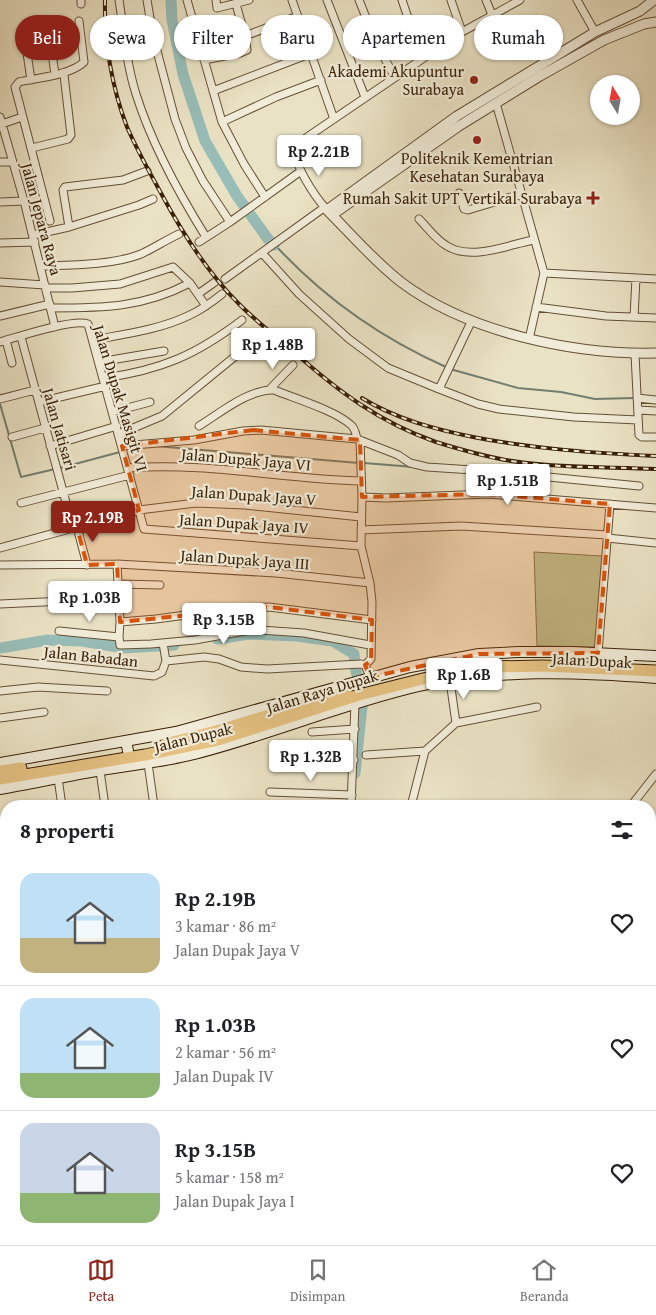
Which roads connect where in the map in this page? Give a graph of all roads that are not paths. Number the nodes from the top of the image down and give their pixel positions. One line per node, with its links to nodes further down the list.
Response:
1 (119, 0): 62 (street)
2 (147, 0): 59 (street)
3 (187, 0): 17 (street)
4 (216, 0): 15 (street)
5 (249, 0): 15 (street)
6 (292, 0): 19 (street)
7 (327, 0): 38 (street)
8 (359, 0): 34 (street)
9 (402, 0): 20 (street)
10 (451, 0): 21 (street)
11 (486, 0): 22 (street)
12 (520, 0): 22 (street)
13 (577, 0): 25 (street)
14 (654, 0): 16 (street)
15 (236, 4): 18 (street)
16 (640, 11): 23 (street); 25 (street)
17 (191, 15)
18 (239, 15)
19 (298, 15)
20 (407, 15)
21 (456, 15)
22 (492, 15)
23 (652, 23): 32 (street)
24 (80, 29): 33 (street)
25 (595, 32): 32 (street)
26 (28, 60): 35 (street)
27 (55, 60): 33 (street)
28 (204, 60): 37 (street)
29 (294, 60): 37 (street)
30 (314, 60): 36 (street)
31 (420, 60): 34 (street)
32 (538, 72): 39 (street); 44 (street)
33 (58, 74): 35 (street); 45 (street)
34 (394, 76): 38 (street)
35 (31, 80): 40 (street)
36 (321, 80): 41 (street); 43 (street)
37 (214, 91): 43 (street)
38 (365, 97): 41 (street)
39 (496, 103): 44 (street); 51 (street)
40 (22, 117): 42 (street); 45 (street)
41 (334, 119): 49 (street)
42 (1, 121): 47 (street, Jalan Jepara Raya)
43 (222, 122): 52 (street)
44 (435, 137): 56 (street)
45 (32, 148): 58 (street)
46 (0, 162): 47 (street)
47 (12, 162): 54 (street, Jalan Jepara Raya)
48 (147, 171): 60 (street)
49 (301, 171): 52 (street); 56 (street)
50 (459, 193): 51 (street)
51 (521, 194): 64 (street)
52 (265, 197): 59 (street)
53 (153, 199): 60 (street)
54 (24, 201): 55 (street); 63 (street, Jalan Jepara Raya)
55 (0, 202)
56 (328, 211): 67 (street); 86 (street)
57 (419, 219): 64 (street)
58 (50, 221)
59 (230, 222): 62 (street)
60 (70, 227): 63 (street)
61 (179, 234): 68 (street)
62 (206, 237): 65 (street)
63 (34, 239): 66 (street); 68 (street, Jalan Jepara Raya)
64 (533, 240): 69 (street)
65 (199, 242)
66 (0, 243)
67 (262, 253): 71 (street); 101 (street)
68 (40, 266): 76 (street, Jalan Jepara Raya)
69 (544, 273): 70 (street); 81 (street)
70 (636, 278): 72 (street); 83 (street)
71 (226, 279)
72 (656, 279)
73 (0, 282): 76 (street)
74 (215, 282): 77 (street)
75 (190, 283): 76 (street); 77 (street); 79 (street, Jalan Dupak Masigit VI)
76 (44, 286): 79 (street, Jalan Jepara Raya)
77 (198, 294): 80 (street)
78 (222, 294): 80 (street)
79 (50, 306): 82 (street, Jalan Dupak Masigit VI); 87 (street, Jalan Jepara Raya)
80 (206, 306): 91 (street)
81 (536, 307): 83 (street); 90 (street)
82 (0, 316)
83 (634, 317): 84 (street)
84 (656, 318)
85 (242, 320): 99 (street)
86 (472, 320): 90 (street); 101 (street)
87 (55, 328): 89 (street); 91 (street, Jalan Dupak Masigit VI)
88 (265, 332): 116 (street)
89 (21, 337): 92 (street); 102 (street, Jalan Jatisari)
90 (529, 339): 95 (street)
91 (92, 340): 96 (street, Jalan Dupak Masigit VI)
92 (3, 341): 97 (street)
93 (164, 350): 96 (street)
94 (656, 353): 95 (street)
95 (635, 354): 104 (street)
96 (99, 362): 99 (street, Jalan Dupak Masigit VI)
97 (12, 363)
98 (293, 365): 103 (street)
99 (104, 378): 100 (street, Jalan Dupak Masigit VI)
100 (106, 386): 107 (street); 111 (street, Jalan Dupak Masigit VI)
101 (439, 389): 112 (street)
102 (34, 390): 105 (street); 107 (street, Jalan Jatisari)
103 (269, 390): 114 (street); 119 (street)
104 (637, 398): 106 (street); 109 (street)
105 (0, 399)
106 (656, 400)
107 (39, 402): 115 (street, Jalan Jatisari)
108 (150, 402): 111 (street)
109 (638, 410): 110 (street); 112 (street)
110 (656, 411)
111 (112, 412): 113 (street, Jalan Dupak Masigit VI)
112 (638, 420): 118 (street)
113 (117, 426): 116 (street, Jalan Dupak Masigit VI); 120 (street)
114 (199, 426)
115 (45, 428): 117 (street); 120 (street, Jalan Jatisari)
116 (119, 434): 121 (street, Jalan Dupak Masigit VI)
117 (12, 437)
118 (656, 437)
119 (358, 439): 121 (street); 123 (street); 124 (street)
120 (50, 446): 125 (street, Jalan Jatisari)
121 (123, 449): 122 (street, Jalan Dupak Masigit VI)
122 (129, 472): 123 (street, Jalan Dupak Jaya VI); 125 (street, Jalan Dupak Jaya VI); 130 (street, Jalan Dupak Masigit VI)
123 (361, 481): 126 (street)
124 (639, 486)
125 (62, 491): 127 (street, Jalan Dupak Jaya VI); 132 (street, Jalan Jatisari)
126 (362, 497): 128 (street); 131 (street)
127 (21, 503)
128 (610, 504): 129 (street); 134 (street)
129 (656, 508)
130 (140, 510): 131 (street, Jalan Dupak Jaya V); 132 (street, Jalan Dupak Jaya V); 136 (street, Jalan Dupak Jaya IV)
131 (361, 518): 133 (street)
132 (75, 528): 137 (street, Jalan Dupak Jaya V); 140 (street, Jalan Jatisari)
133 (361, 530): 134 (street); 136 (street)
134 (608, 536): 135 (street); 152 (street)
135 (656, 543)
136 (361, 546): 141 (street)
137 (0, 548)
138 (117, 564): 140 (street, Jalan Dupak Jaya III); 141 (street, Jalan Dupak Jaya III); 142 (street)
139 (0, 565): 140 (street, Jalan Dupak Jaya III)
140 (87, 565)
141 (370, 582): 146 (street)
142 (119, 584): 143 (street); 144 (street)
143 (160, 585)
144 (119, 594): 145 (street); 147 (street)
145 (0, 604)
146 (372, 620): 147 (street); 150 (street)
147 (120, 622): 149 (street)
148 (60, 632): 149 (street)
149 (118, 637): 151 (street)
150 (370, 645): 151 (street); 157 (street)
151 (164, 646): 155 (street)
152 (598, 653): 153 (main road, Jalan Dupak); 158 (main road, Jalan Dupak)
153 (656, 656)
154 (0, 660): 155 (street, Jalan Babadan)
155 (166, 662): 157 (street)
156 (656, 664): 158 (main road, Jalan Raya Dupak)
157 (363, 665): 166 (street)
158 (431, 670): 159 (main road, Jalan Raya Dupak); 166 (main road, Jalan Raya Dupak); 166 (main road, Jalan Dupak)
159 (532, 670): 161 (main road, Jalan Raya Dupak); 163 (main road, Jalan Dupak)
160 (656, 671): 161 (main road, Jalan Raya Dupak)
161 (634, 673): 162 (main road, Jalan Dupak)
162 (656, 678)
163 (450, 681): 166 (main road, Jalan Dupak); 170 (street)
164 (0, 691): 165 (street)
165 (108, 691)
166 (361, 691): 171 (street); 173 (main road, Jalan Raya Dupak); 179 (main road, Jalan Dupak); 184 (main road, Jalan Raya Dupak)
167 (538, 707): 170 (street)
168 (44, 712): 169 (street)
169 (0, 718)
170 (456, 723): 174 (street)
171 (355, 728): 172 (street); 176 (street)
172 (312, 732)
173 (127, 746): 178 (main road); 181 (main road, Jalan Raya Dupak)
174 (426, 750): 175 (street); 192 (street)
175 (366, 755)
176 (354, 760): 177 (street); 187 (street)
177 (280, 761)
178 (0, 763)
179 (148, 763): 180 (main road, Jalan Dupak); 190 (street)
180 (100, 770): 183 (main road, Jalan Dupak); 189 (street)
181 (0, 771)
182 (656, 774): 193 (street)
183 (58, 778): 185 (main road, Jalan Dupak); 188 (street)
184 (0, 779)
185 (0, 789)
186 (270, 792): 187 (street)
187 (352, 795): 191 (street)
188 (61, 800)
189 (104, 800)
190 (153, 800)
191 (352, 800)
192 (413, 800)
193 (636, 800)

